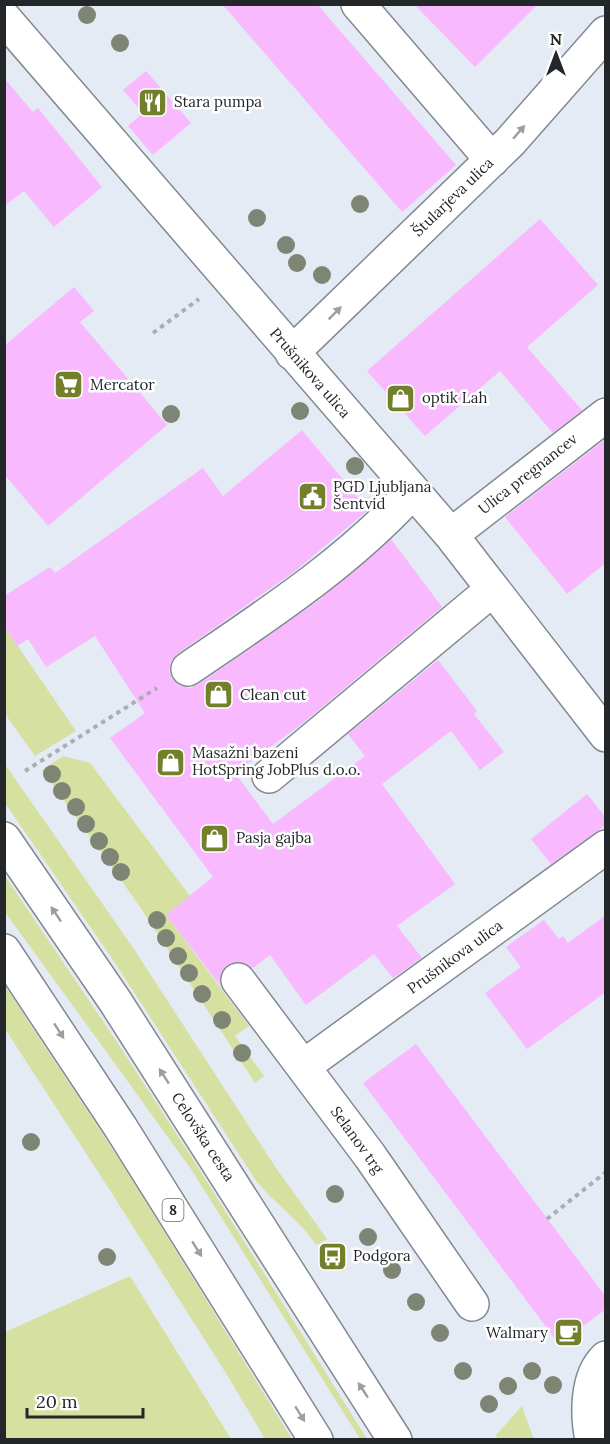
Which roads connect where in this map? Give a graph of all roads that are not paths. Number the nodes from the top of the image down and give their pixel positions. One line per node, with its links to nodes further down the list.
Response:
1 (358, 4): 4 (street)
2 (4, 18): 5 (street, Prušnikova ulica)
3 (606, 33): 4 (street, Štularjeva ulica, one-way to 3)
4 (492, 160): 5 (street, Štularjeva ulica, one-way to 4)
5 (292, 353): 7 (street, Prušnikova ulica)
6 (606, 415): 8 (street, Ulica pregnancev)
7 (413, 491): 8 (street, Prušnikova ulica); 10 (street)
8 (451, 535): 9 (street, Prušnikova ulica)
9 (494, 589): 11 (street, Prušnikova ulica); 12 (street)
10 (188, 669)
11 (606, 735)
12 (269, 776)
13 (4, 840): 21 (street, Celovška cesta, one-way to 13)
14 (606, 847): 17 (street, Prušnikova ulica)
15 (4, 951): 20 (street, 8, one-way to 20)
16 (238, 980): 17 (street, Selanov trg)
17 (304, 1066): 18 (street, Selanov trg)
18 (472, 1304)
19 (606, 1358): 22 (street)
20 (316, 1440)
21 (395, 1440)
22 (592, 1440)

